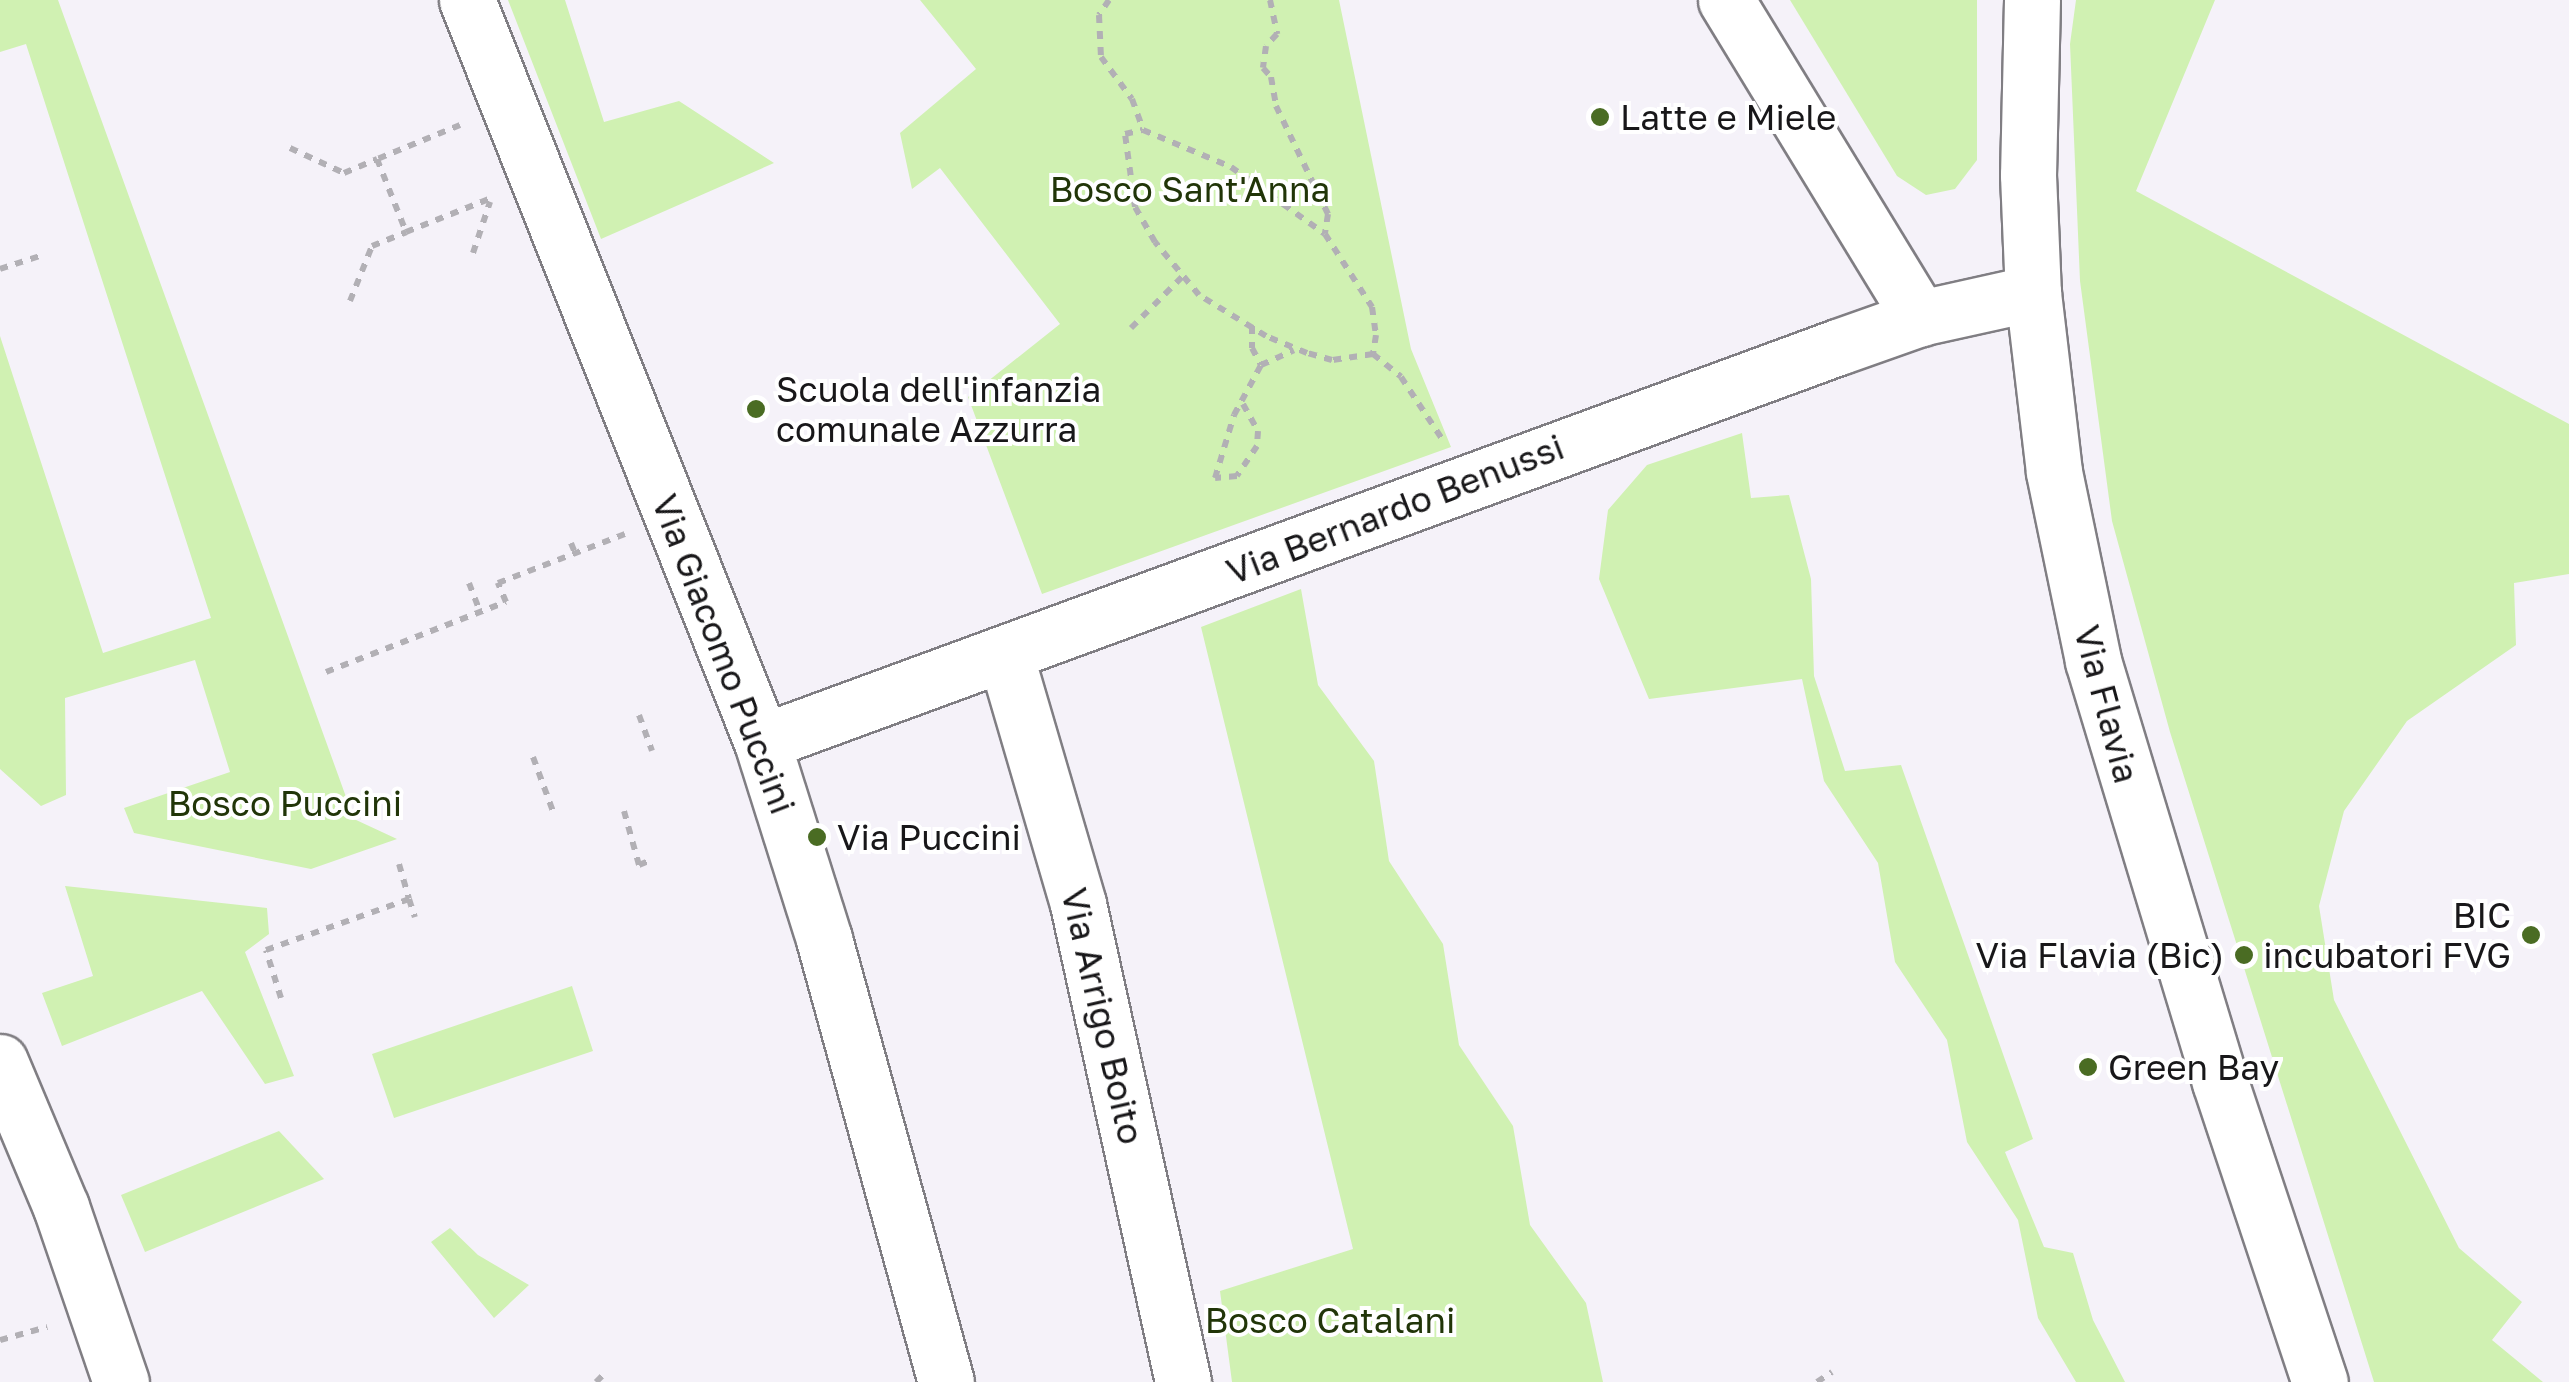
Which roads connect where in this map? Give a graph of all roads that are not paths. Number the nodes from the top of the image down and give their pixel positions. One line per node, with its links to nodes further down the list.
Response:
1 (467, 0): 7 (street, Via Giacomo Puccini)
2 (1726, 0): 5 (street)
3 (2032, 0): 4 (street, Via Flavia)
4 (2033, 293): 5 (street, Via Bernardo Benussi); 12 (street, Via Flavia)
5 (1920, 318): 6 (street, Via Bernardo Benussi)
6 (1005, 654): 7 (street, Via Bernardo Benussi); 11 (street, Via Arrigo Boito)
7 (762, 742): 10 (street, Via Giacomo Puccini)
8 (0, 1062): 9 (street)
9 (121, 1382)
10 (946, 1382)
11 (1184, 1382)
12 (2320, 1382)

